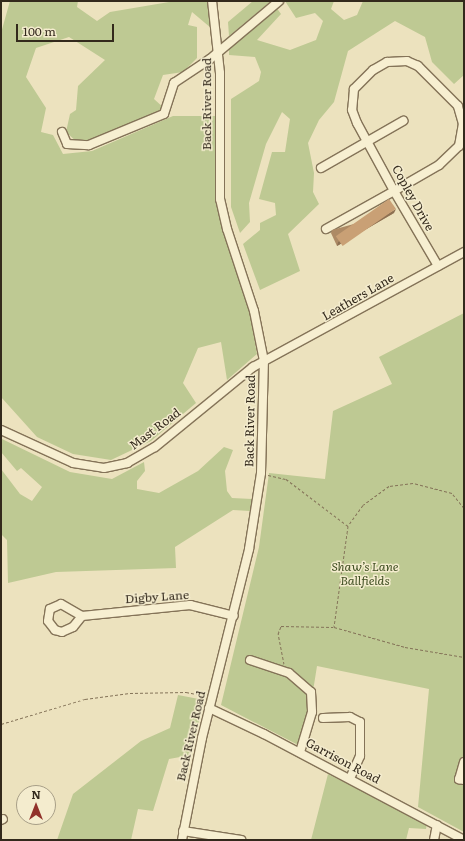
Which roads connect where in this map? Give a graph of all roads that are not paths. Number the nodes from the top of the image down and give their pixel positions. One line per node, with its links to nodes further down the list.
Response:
1 (212, 1): 3 (street, Back River Road)
2 (278, 1): 3 (street)
3 (219, 52): 6 (street); 13 (street, Back River Road)
4 (463, 117): 7 (street); 9 (street)
5 (403, 121): 7 (street)
6 (62, 132)
7 (368, 142): 8 (street); 9 (street, Copley Drive)
8 (321, 168)
9 (394, 191): 10 (street); 12 (street, Copley Drive)
10 (326, 230)
11 (464, 252): 12 (street, Leathers Lane)
12 (438, 266): 13 (street, Leathers Lane)
13 (264, 361): 14 (street, Mast Road); 16 (street, Back River Road)
14 (1, 430)
15 (82, 616): 16 (street, Digby Lane)
16 (234, 616): 18 (street, Back River Road)
17 (250, 660): 20 (street)
18 (209, 708): 20 (street, Garrison Road); 25 (street, Back River Road)
19 (323, 718): 22 (street)
20 (300, 752): 22 (street, Garrison Road)
21 (464, 762): 23 (street)
22 (350, 778): 24 (street, Garrison Road)
23 (464, 780)
24 (437, 825): 28 (street); 29 (street, Garrison Road)
25 (183, 831): 26 (street, Back River Road); 27 (street)
26 (182, 840)
27 (241, 840)
28 (434, 840)
29 (464, 840)

